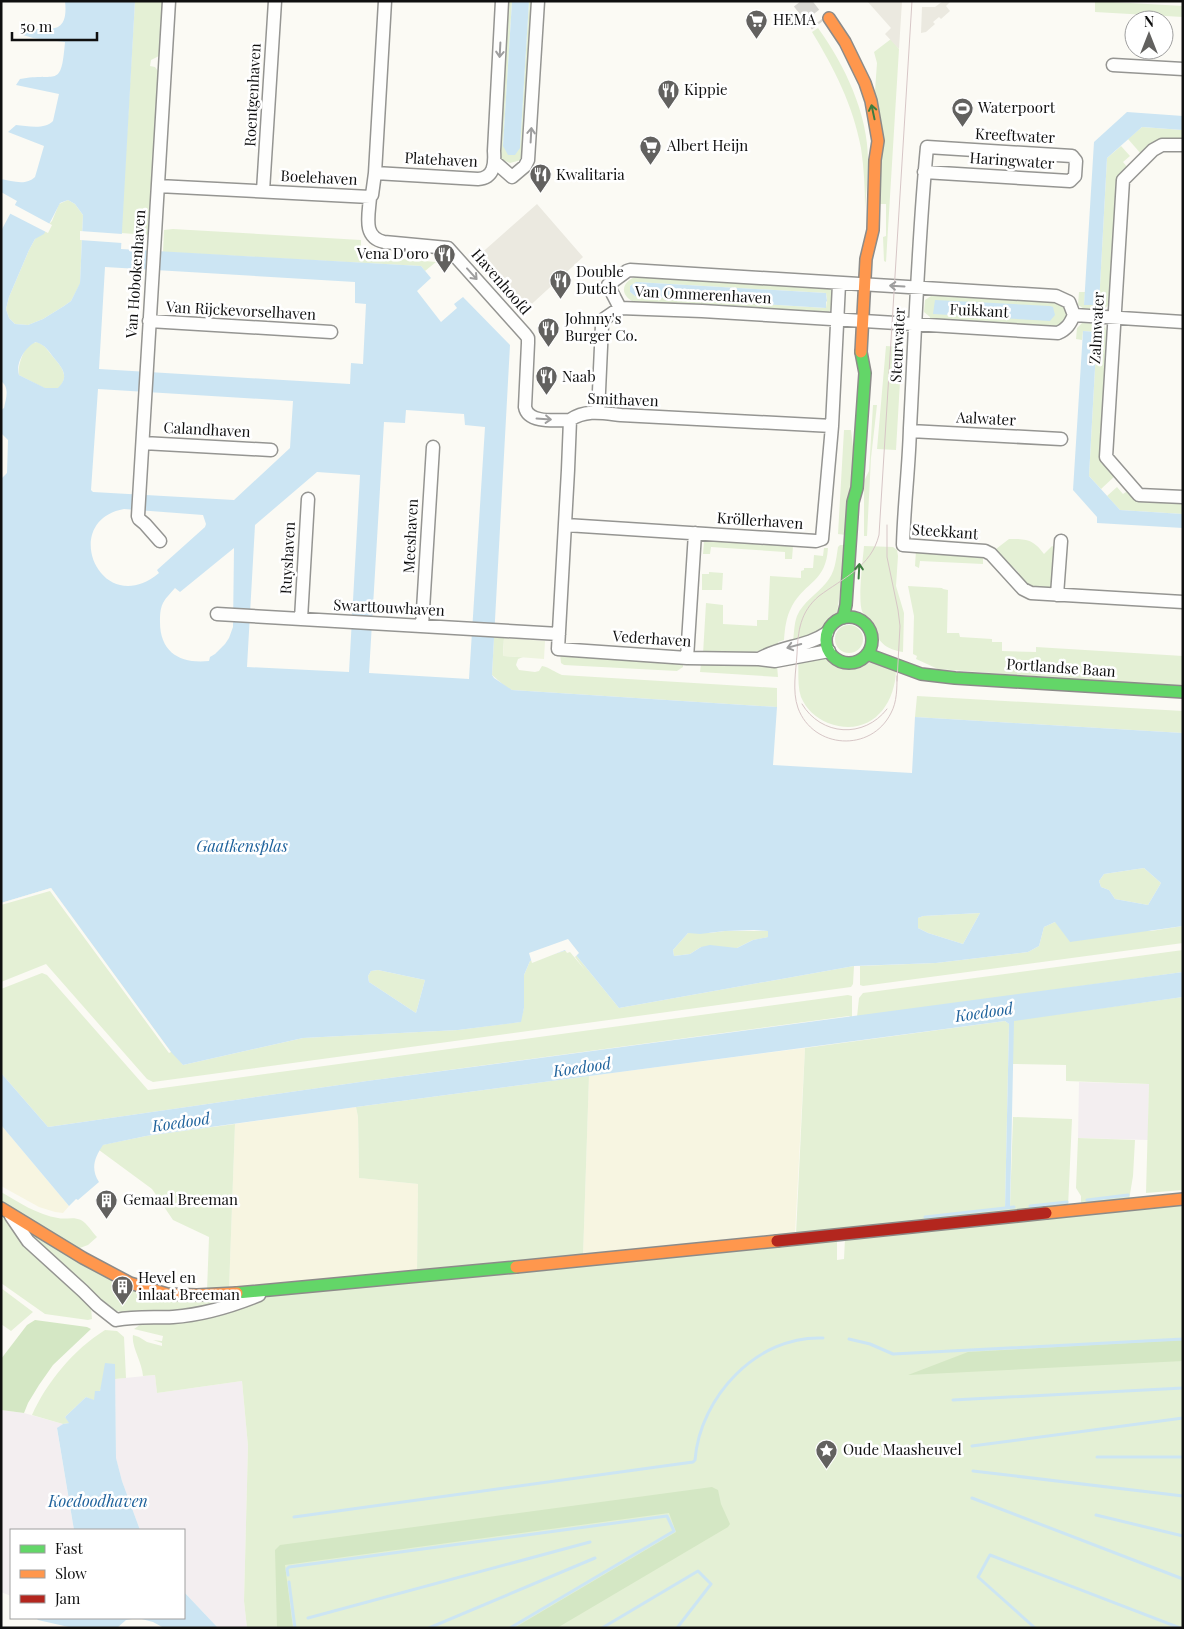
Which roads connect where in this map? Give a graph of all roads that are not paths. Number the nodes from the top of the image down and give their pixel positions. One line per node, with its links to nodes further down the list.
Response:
1 (169, 1): 19 (street, Van Hobokenhaven)
2 (275, 1): 20 (street, Roentgenhaven)
3 (385, 1): 18 (street, Boelehaven)
4 (502, 1): 16 (street, one-way to 16)
5 (538, 1): 16 (street, one-way to 5)
6 (829, 18): 15 (street, one-way to 6)
7 (830, 40): 10 (street)
8 (1113, 65): 9 (street)
9 (1183, 69)
10 (850, 79)
11 (859, 103): 15 (street)
12 (1183, 145): 27 (street, Zalmwater)
13 (927, 147): 14 (street, Kreeftwater); 17 (street, Steurwater)
14 (1072, 156): 17 (street, Haringwater)
15 (875, 160): 23 (street)
16 (495, 162): 18 (street, Platehaven)
17 (924, 172): 24 (street, Steurwater)
18 (375, 173): 21 (street, Boelehaven)
19 (158, 186): 20 (street, Boelehaven); 29 (street, Van Hobokenhaven)
20 (263, 191): 21 (street, Boelehaven)
21 (370, 197): 35 (street, Havenhoofd, one-way to 35)
22 (839, 284): 23 (street, Van Ommerenhaven); 25 (street, Van Ommerenhaven); 28 (street)
23 (870, 285): 24 (street, Fuikkant, one-way to 23); 30 (street)
24 (918, 288): 26 (street, Fuikkant); 32 (street, Steurwater)
25 (620, 308): 28 (street, Van Ommerenhaven); 34 (street)
26 (1074, 315): 27 (street); 32 (street, Fuikkant)
27 (1114, 318): 31 (street); 43 (street, Zalmwater)
28 (837, 320): 30 (street, Van Ommerenhaven); 36 (street, Kröllerhaven)
29 (149, 322): 33 (street, Van Rijckevorselhaven); 39 (street, Van Hobokenhaven)
30 (868, 322): 32 (street, Fuikkant); 42 (street)
31 (1183, 322)
32 (916, 324): 37 (street, Steurwater)
33 (331, 332)
34 (598, 412): 35 (street, Smithaven); 36 (street, Smithaven)
35 (570, 420): 45 (street, Smithaven)
36 (832, 426): 46 (street, Kröllerhaven)
37 (910, 431): 38 (street, Aalwater); 49 (street, Steurwater)
38 (1060, 439)
39 (142, 443): 41 (street, Calandhaven); 47 (street, Van Hobokenhaven)
40 (433, 448): 56 (street, Meeshaven)
41 (271, 450)
42 (857, 488): 53 (street); 55 (street, one-way to 42)
43 (1183, 497)
44 (308, 499): 54 (street, Ruyshaven)
45 (566, 525): 46 (street, Kröllerhaven); 58 (street, Smithaven)
46 (695, 533): 62 (street)
47 (160, 541)
48 (1061, 541): 50 (street)
49 (902, 545): 50 (street, Steekkant)
50 (1058, 595): 51 (street, Steekkant)
51 (1183, 602)
52 (223, 615): 54 (street, Swarttouwhaven)
53 (843, 618): 55 (street); 57 (street)
54 (301, 619): 56 (street, Swarttouwhaven)
55 (859, 619): 59 (street)
56 (422, 626): 58 (street, Swarttouwhaven)
57 (827, 633): 60 (street); 63 (street, Vederhaven, one-way to 63)
58 (559, 634): 62 (street, Vederhaven)
59 (872, 641): 61 (street); 64 (street, Portlandse Baan)
60 (829, 651): 61 (street); 63 (street, Vederhaven)
61 (867, 654): 64 (street, Portlandse Baan)
62 (687, 658): 63 (street, Vederhaven)
63 (759, 659)
64 (937, 675): 65 (street, Portlandse Baan)
65 (1183, 692)
66 (1183, 1199): 68 (street)
67 (5, 1211): 68 (street); 68 (street)
68 (271, 1291)

